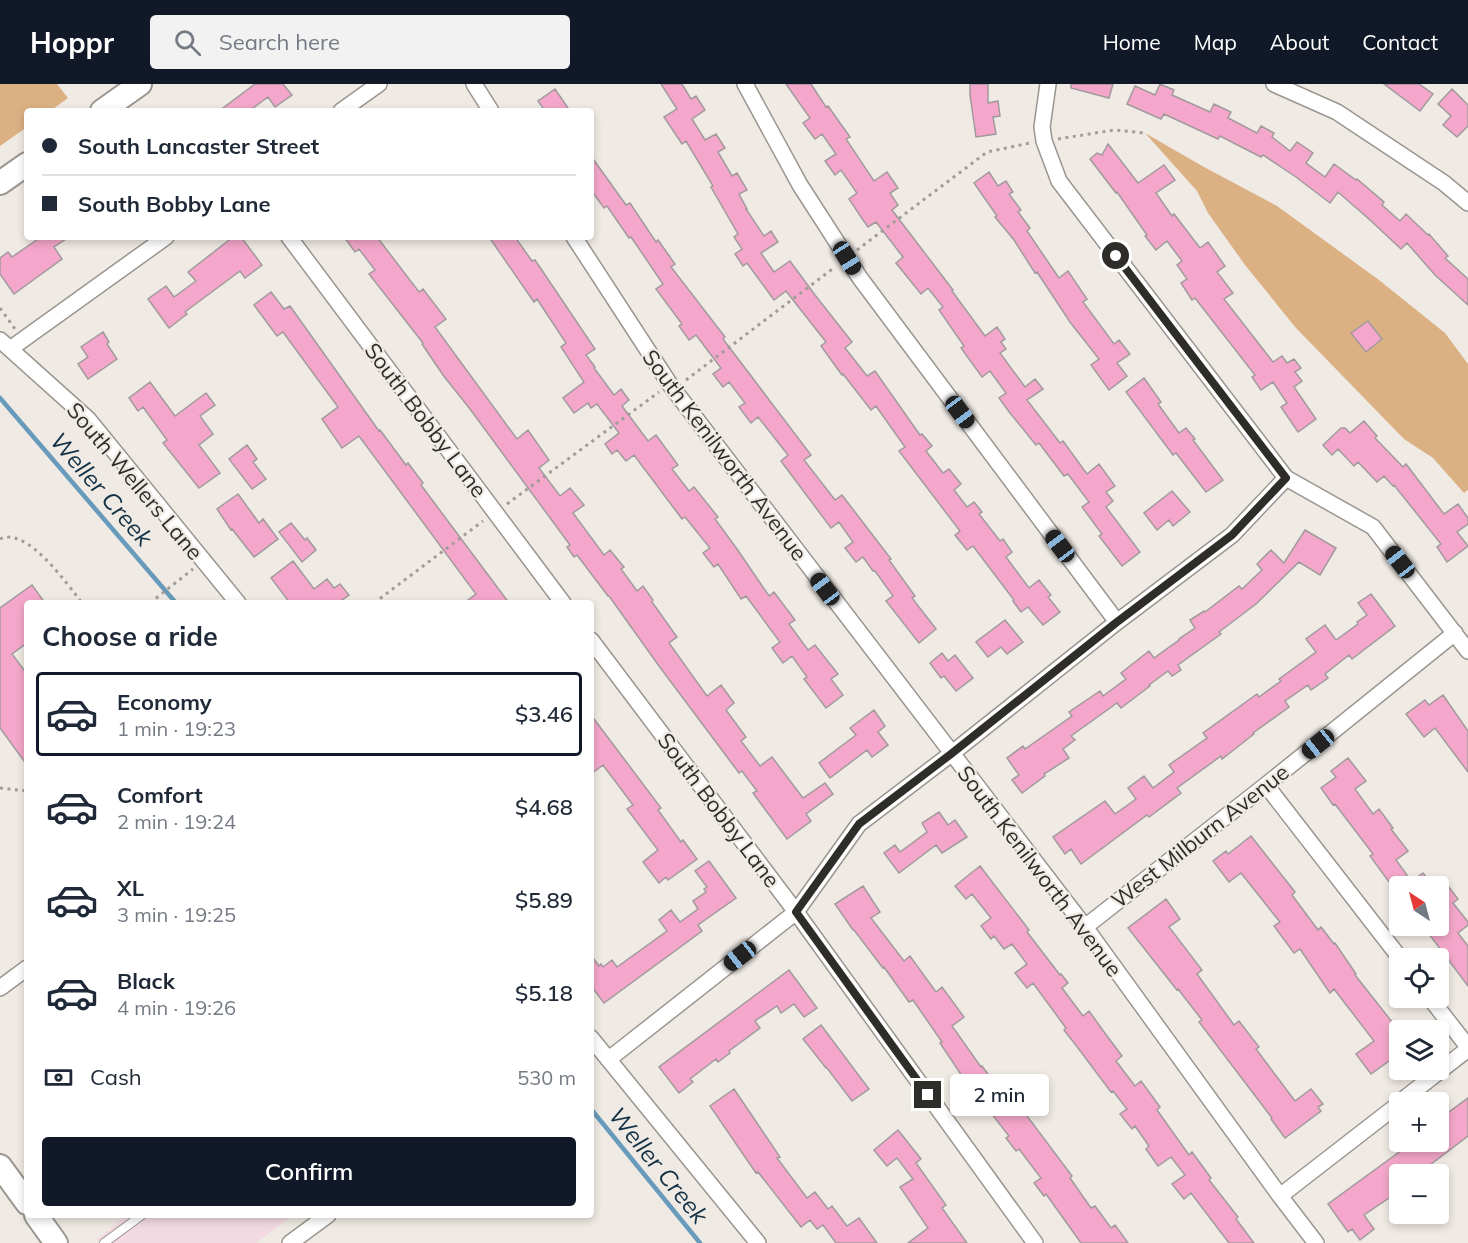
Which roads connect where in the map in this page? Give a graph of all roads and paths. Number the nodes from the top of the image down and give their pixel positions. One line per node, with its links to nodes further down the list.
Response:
1 (140, 84): 7 (main road)
2 (379, 84): 8 (street)
3 (474, 84): 9 (street)
4 (745, 84): 36 (street)
5 (1048, 84): 26 (street)
6 (1274, 84): 15 (street)
7 (106, 108)
8 (345, 108)
9 (489, 108)
10 (1145, 133): 11 (path)
11 (1057, 139)
12 (1030, 143): 19 (path)
13 (24, 166): 14 (main road)
14 (0, 183)
15 (1468, 203)
16 (162, 240): 22 (street)
17 (291, 240): 35 (street, South Bobby Lane)
18 (576, 240): 40 (street, South Kenilworth Avenue)
19 (851, 255)
20 (835, 267): 24 (path)
21 (0, 308): 22 (path)
22 (26, 337): 23 (street)
23 (5, 344): 33 (street, South Wellers Lane)
24 (686, 380)
25 (659, 391): 27 (path)
26 (1286, 478): 36 (street); 37 (street)
27 (503, 506)
28 (485, 519): 34 (path)
29 (0, 539): 31 (path)
30 (188, 574): 32 (path)
31 (79, 600)
32 (154, 600)
33 (236, 600)
34 (378, 600)
35 (561, 600)
36 (1117, 622): 40 (street)
37 (1455, 633): 39 (street); 41 (street, West Milburn Avenue)
38 (594, 644): 44 (street, South Bobby Lane)
39 (1468, 651)
40 (951, 754): 44 (street); 45 (street, South Kenilworth Avenue)
41 (1266, 785): 45 (street, West Milburn Avenue); 46 (street)
42 (0, 788): 43 (path)
43 (24, 791)
44 (796, 912): 52 (street); 65 (street, South Bobby Lane)
45 (1085, 927): 56 (street, South Kenilworth Avenue)
46 (1392, 948)
47 (24, 970): 48 (street)
48 (0, 988)
49 (1438, 1008): 51 (street)
50 (594, 1042): 52 (street)
51 (1468, 1048): 53 (street)
52 (609, 1059): 64 (street)
53 (1414, 1092)
54 (1389, 1112): 56 (street)
55 (0, 1166): 57 (main road)
56 (1280, 1196): 66 (street, South Kenilworth Avenue)
57 (24, 1199)
58 (38, 1218): 61 (main road)
59 (138, 1218): 62 (lane)
60 (324, 1218): 63 (street)
61 (56, 1243)
62 (104, 1243)
63 (290, 1243)
64 (758, 1243)
65 (1035, 1243)
66 (1316, 1243)

